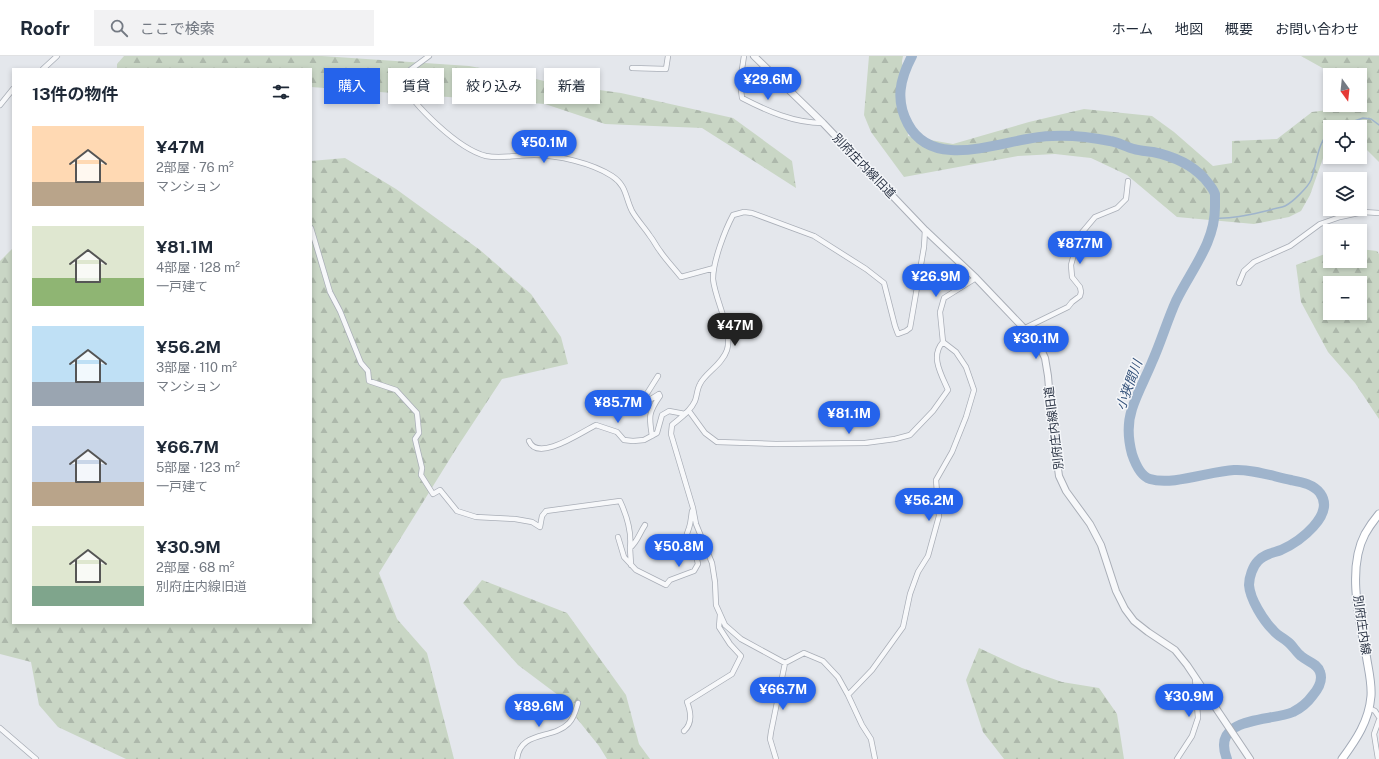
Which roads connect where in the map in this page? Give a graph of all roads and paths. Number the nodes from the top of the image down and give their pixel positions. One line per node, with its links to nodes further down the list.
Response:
1 (56, 56): 6 (street)
2 (429, 56): 15 (street)
3 (668, 56): 7 (street)
4 (744, 56): 10 (street)
5 (754, 56): 10 (street, 別府庄内線旧道)
6 (44, 68)
7 (632, 68)
8 (12, 90): 9 (street)
9 (0, 105)
10 (823, 124): 13 (street, 別府庄内線旧道)
11 (1128, 181): 18 (street)
12 (1379, 213): 17 (street)
13 (926, 230): 15 (street); 16 (street, 別府庄内線旧道)
14 (312, 231): 28 (street)
15 (714, 268): 21 (street)
16 (976, 278): 18 (street, 別府庄内線旧道); 19 (street)
17 (1240, 283)
18 (1025, 328): 32 (street, 別府庄内線旧道)
19 (943, 342): 21 (street); 33 (street)
20 (658, 376): 22 (street)
21 (687, 412): 22 (street); 24 (street)
22 (652, 436): 23 (street)
23 (529, 441)
24 (693, 508): 29 (street); 30 (street)
25 (1379, 514): 35 (main road, 別府庄内線)
26 (645, 525): 28 (street)
27 (618, 537): 29 (street)
28 (630, 548): 29 (street)
29 (631, 564)
30 (720, 613): 31 (street); 38 (street)
31 (785, 663): 33 (street); 41 (street)
32 (1194, 676): 43 (street); 44 (street, 別府庄内線旧道)
33 (848, 695): 42 (street)
34 (578, 703): 40 (street)
35 (1369, 708): 36 (street); 45 (main road, 別府庄内線)
36 (1379, 719): 46 (street)
37 (0, 728): 39 (street)
38 (684, 731)
39 (36, 759)
40 (517, 759)
41 (776, 759)
42 (875, 759)
43 (1177, 759)
44 (1250, 759)
45 (1342, 759)
46 (1378, 759)

